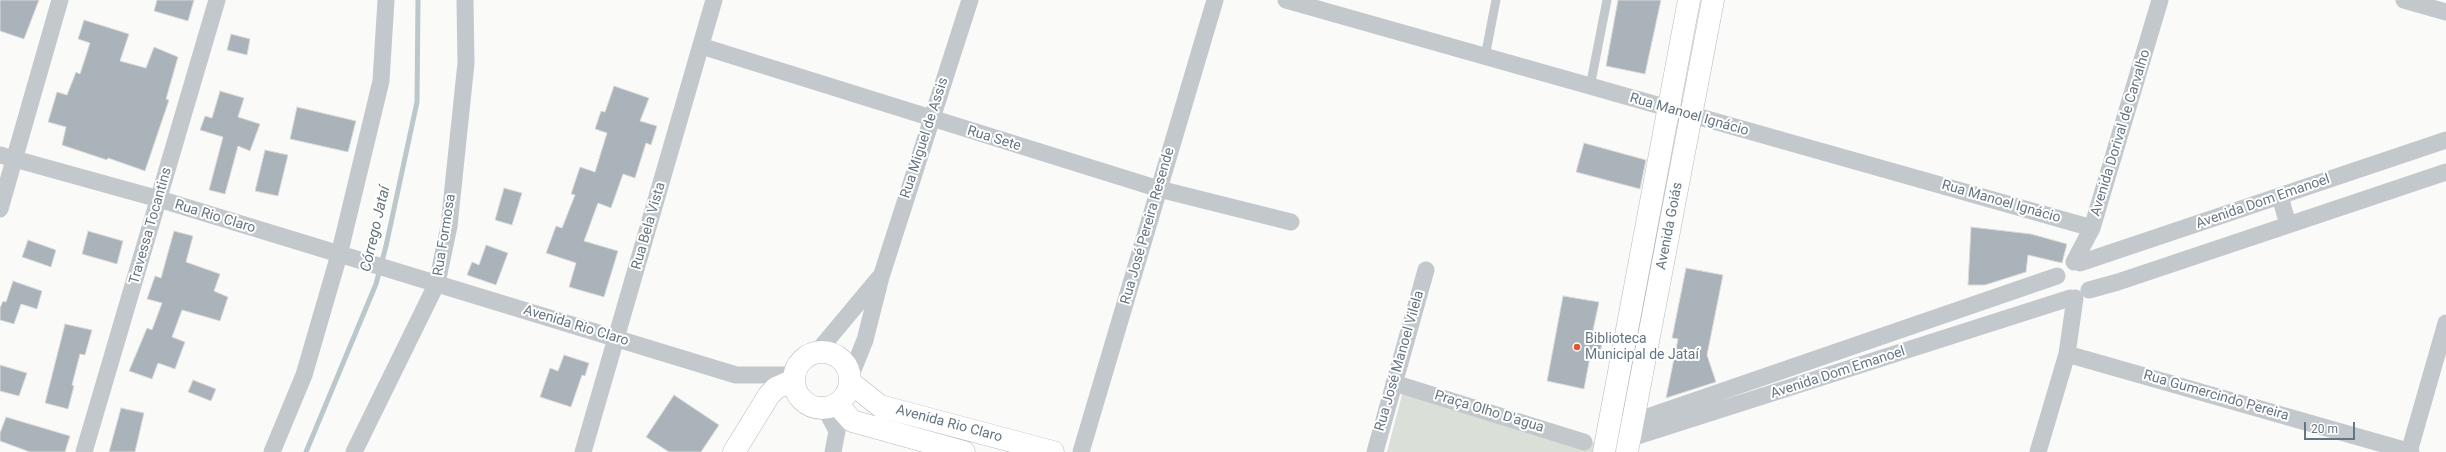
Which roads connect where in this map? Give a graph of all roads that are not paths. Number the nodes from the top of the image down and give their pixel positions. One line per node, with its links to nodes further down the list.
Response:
1 (60, 0): 23 (street)
2 (217, 0): 27 (street, Travessa Tocantins)
3 (386, 0): 32 (street)
4 (465, 0): 40 (street, Rua Formosa)
5 (714, 0): 16 (street, Rua Bela Vista)
6 (970, 0): 21 (street, Rua Miguel de Assis)
7 (1215, 0): 25 (street, Rua José Pereira Resende)
8 (1286, 0): 17 (street, Rua Manoel Ignácio)
9 (1496, 0): 17 (lane)
10 (1607, 0): 18 (lane)
11 (1689, 0): 19 (main road, Avenida Goiás)
12 (1713, 0): 20 (main road, Avenida Goiás)
13 (2160, 0): 31 (street, Avenida Dorival de Carvalho)
14 (2404, 0): 15 (street)
15 (2446, 12)
16 (700, 46): 21 (street, Rua Sete); 43 (street, Rua Bela Vista)
17 (1485, 57): 18 (street, Rua Manoel Ignácio)
18 (1590, 87): 19 (street, Rua Manoel Ignácio)
19 (1669, 110): 20 (street, Rua Manoel Ignácio); 35 (main road, Avenida Goiás)
20 (1690, 116): 31 (street, Rua Manoel Ignácio); 36 (main road, Avenida Goiás)
21 (932, 119): 25 (street, Rua Sete); 39 (street, Rua Miguel de Assis)
22 (2446, 140): 26 (street, Avenida Dom Emanoel)
23 (7, 157): 27 (street, Rua Rio Claro); 28 (street)
24 (2446, 172): 30 (street, Avenida Dom Emanoel)
25 (1159, 189): 29 (street, Rua Sete); 62 (street, Rua José Pereira Resende)
26 (2280, 196): 30 (street); 34 (street, Avenida Dom Emanoel)
27 (159, 199): 32 (street, Rua Rio Claro); 54 (street, Travessa Tocantins)
28 (0, 209)
29 (1291, 222)
30 (2288, 226): 41 (street, Avenida Dom Emanoel)
31 (2092, 228): 34 (street, Avenida Dorival de Carvalho)
32 (339, 255): 33 (street, Rua Rio Claro); 55 (street)
33 (360, 261): 40 (street, Avenida Rio Claro)
34 (2077, 263): 38 (street); 41 (street)
35 (1640, 264): 36 (main road); 53 (main road, Avenida Goiás)
36 (1662, 268): 50 (main road, Avenida Goiás)
37 (1426, 270): 47 (street, Rua José Manoel Vilela)
38 (2057, 276): 41 (street); 50 (street, Avenida Dom Emanoel)
39 (881, 277): 44 (street, Rua Miguel de Assis); 46 (street, Rua Miguel de Assis)
40 (437, 283): 43 (street, Avenida Rio Claro); 56 (street, Rua Formosa)
41 (2078, 295): 45 (street); 50 (street, Avenida Dom Emanoel)
42 (2446, 323): 65 (street)
43 (617, 338): 48 (street, Avenida Rio Claro); 57 (street, Rua Bela Vista)
44 (818, 351): 46 (main road); 48 (main road)
45 (2067, 354): 64 (street); 65 (street, Rua Gumercindo Pereira)
46 (851, 379): 49 (main road); 51 (main road, Avenida Rio Claro)
47 (1394, 383): 52 (street, Praça Olho D'agua); 63 (street, Rua José Manoel Vilela)
48 (795, 384): 49 (main road); 58 (main road)
49 (831, 406): 59 (street); 60 (main road, Avenida Rio Claro)
50 (1629, 438): 53 (street, Avenida Dom Emanoel)
51 (979, 442): 61 (main road, Avenida Rio Claro)
52 (1584, 442)
53 (1605, 442)
54 (84, 452)
55 (272, 452)
56 (354, 452)
57 (583, 452)
58 (734, 452)
59 (833, 452)
60 (964, 452)
61 (1054, 452)
62 (1081, 452)
63 (1375, 452)
64 (2038, 452)
65 (2410, 452)

